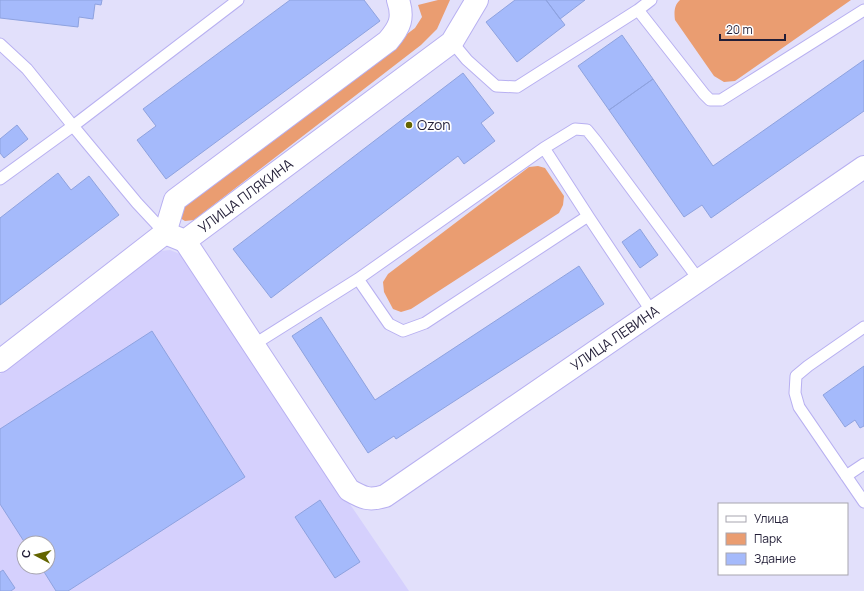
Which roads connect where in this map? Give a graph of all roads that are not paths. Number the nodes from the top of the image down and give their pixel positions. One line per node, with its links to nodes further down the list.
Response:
1 (238, 0): 9 (lane)
2 (398, 0): 14 (street)
3 (477, 0): 7 (street, УЛИЦА ПЛЯКИНА)
4 (651, 0): 5 (lane)
5 (638, 10): 6 (lane); 7 (lane)
6 (864, 10)
7 (452, 42): 15 (street, УЛИЦА ПЛЯКИНА)
8 (0, 44): 9 (lane)
9 (73, 126): 12 (lane); 14 (lane)
10 (544, 148): 13 (lane); 16 (lane); 17 (lane)
11 (864, 167): 17 (street, УЛИЦА ЛЕВИНА)
12 (0, 179)
13 (588, 216): 16 (lane); 18 (lane)
14 (165, 233): 15 (street, УЛИЦА ПЛЯКИНА); 21 (street)
15 (185, 241): 20 (street)
16 (358, 279): 20 (lane)
17 (699, 280): 18 (street, УЛИЦА ЛЕВИНА)
18 (652, 312): 20 (street, УЛИЦА ЛЕВИНА)
19 (864, 326): 23 (lane)
20 (253, 345)
21 (0, 360)
22 (864, 464): 23 (lane)
23 (846, 476): 24 (lane)
24 (864, 502)

